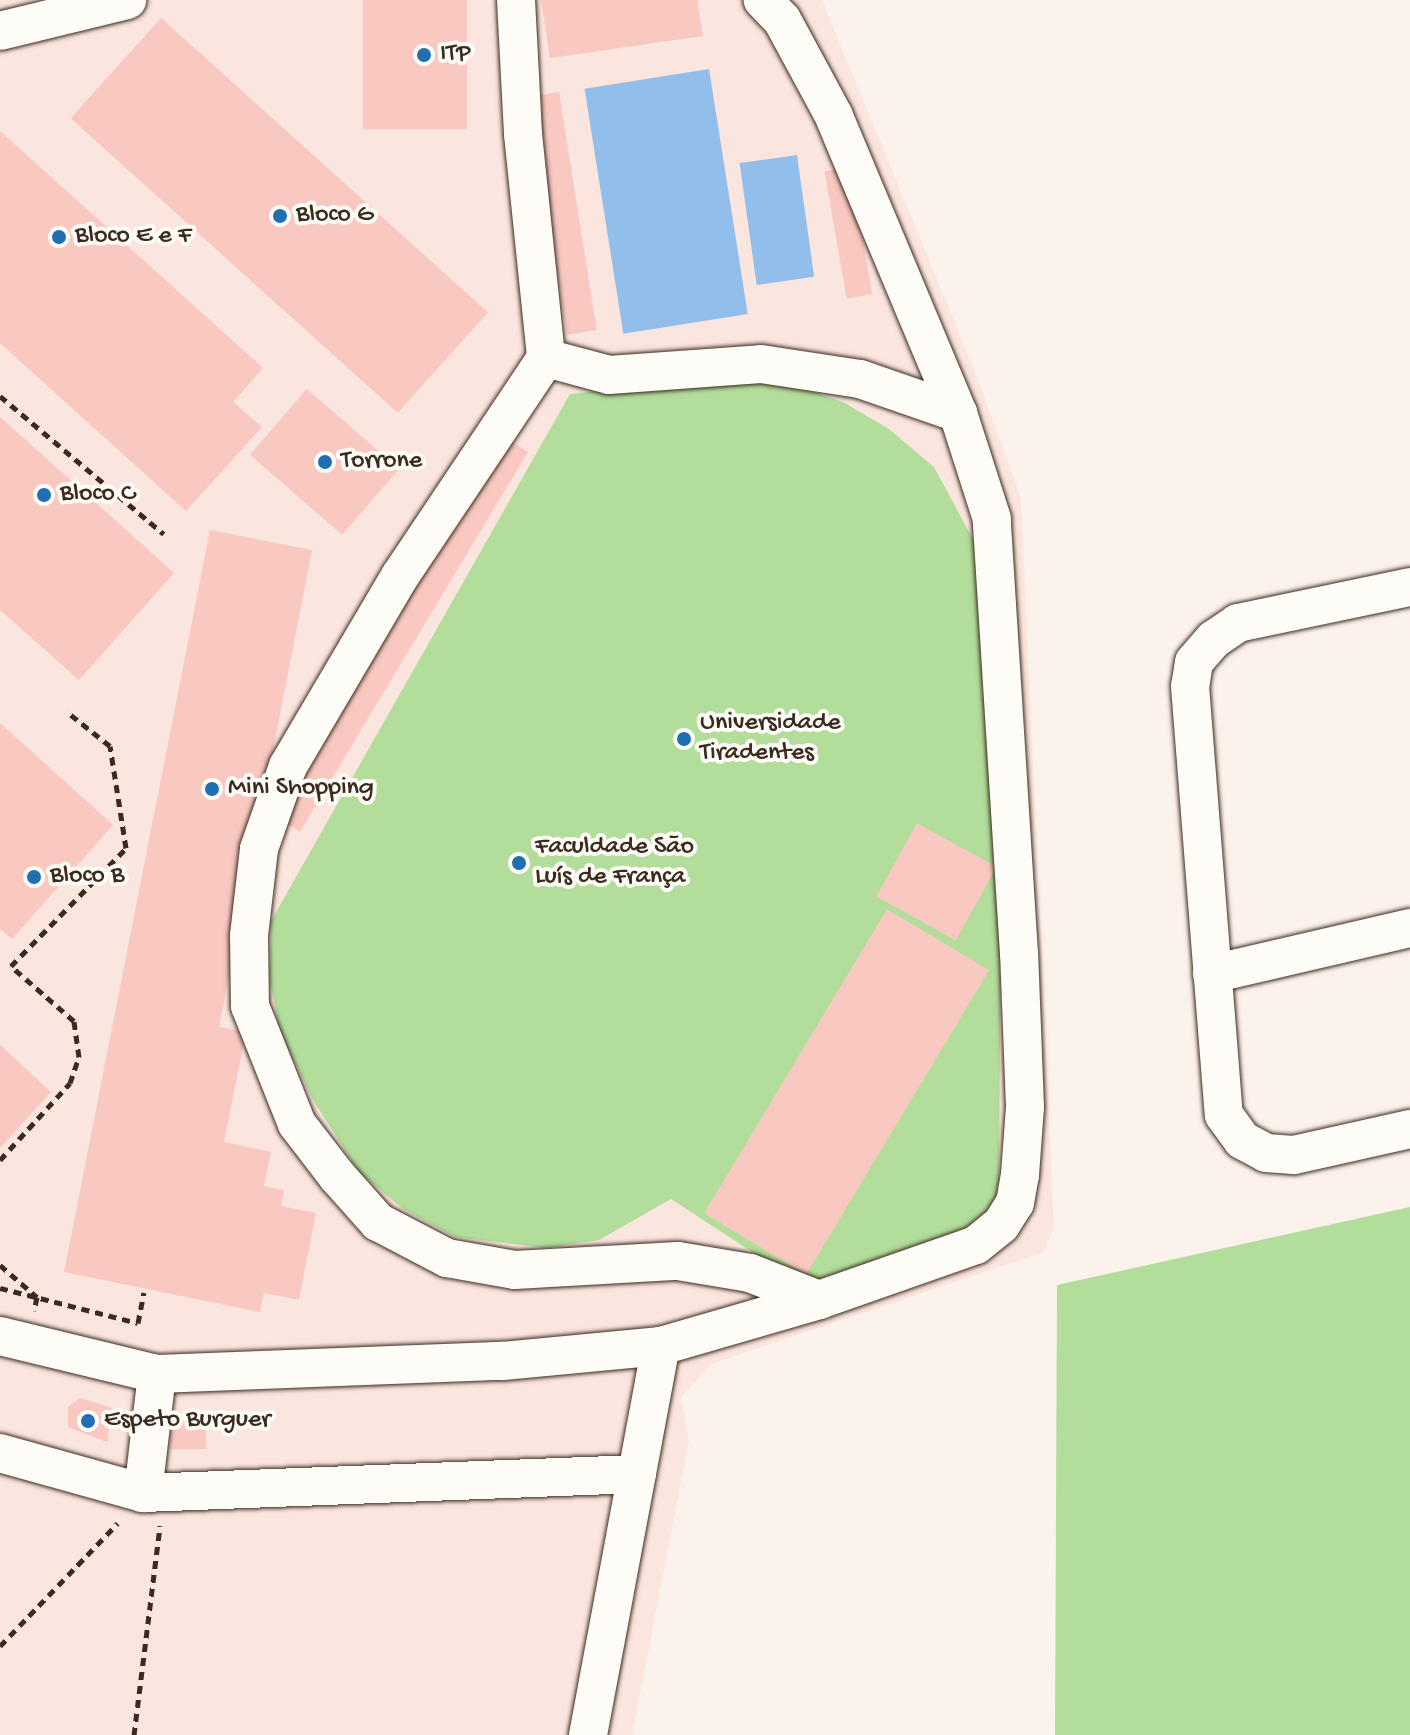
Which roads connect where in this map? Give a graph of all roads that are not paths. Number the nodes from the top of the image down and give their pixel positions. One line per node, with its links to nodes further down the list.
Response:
1 (127, 0): 4 (lane)
2 (516, 0): 5 (lane)
3 (763, 0): 6 (lane)
4 (0, 31)
5 (546, 358): 6 (lane); 11 (lane)
6 (958, 413): 11 (lane)
7 (1410, 587): 9 (lane)
8 (1410, 928): 9 (lane)
9 (1212, 974): 10 (lane)
10 (1410, 1129)
11 (819, 1300): 13 (lane)
12 (14, 1340): 14 (lane)
13 (661, 1346): 14 (lane); 16 (lane)
14 (157, 1374): 17 (lane)
15 (0, 1453): 17 (lane)
16 (637, 1474): 17 (lane); 18 (lane)
17 (143, 1502)
18 (588, 1735)

